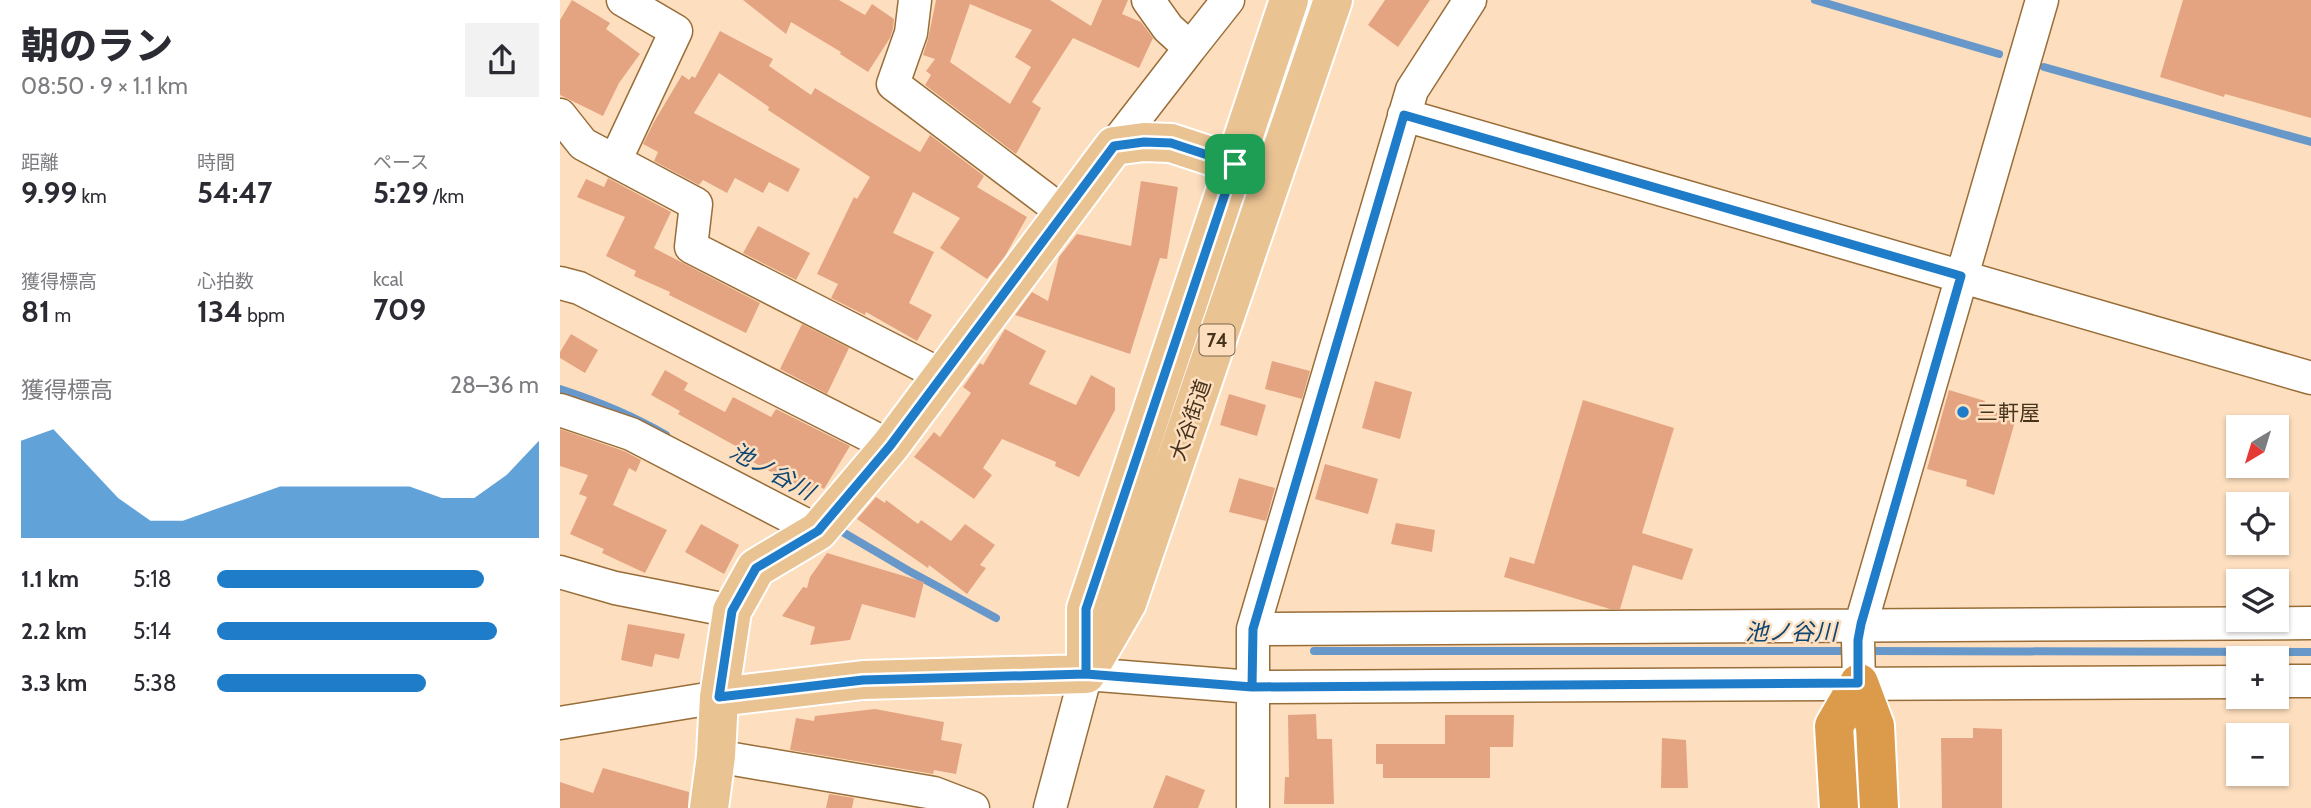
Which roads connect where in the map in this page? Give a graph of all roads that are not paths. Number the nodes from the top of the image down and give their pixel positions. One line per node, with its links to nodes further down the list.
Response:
1 (623, 0): 13 (street)
2 (915, 0): 15 (street)
3 (1148, 0): 9 (street)
4 (1228, 0): 9 (street)
5 (1289, 0): 14 (main road, 大谷街道 / 74)
6 (1333, 0): 28 (main road, 大谷街道 / 74)
7 (1470, 0): 11 (street)
8 (2042, 0): 16 (street)
9 (1190, 48): 12 (street)
10 (560, 115): 13 (street)
11 (1404, 115): 16 (street); 26 (street)
12 (1114, 146): 14 (main road); 15 (main road)
13 (615, 161): 18 (street)
14 (1235, 164): 28 (main road, 大谷街道 / 74)
15 (1064, 213): 18 (main road)
16 (1961, 276): 19 (street); 27 (street)
17 (560, 283): 21 (street)
18 (943, 376): 21 (main road)
19 (2311, 378)
20 (560, 410): 22 (street)
21 (890, 446): 22 (main road)
22 (825, 523): 24 (main road)
23 (560, 572): 24 (street)
24 (732, 611): 33 (main road)
25 (2311, 623): 27 (street)
26 (1253, 629): 27 (street); 32 (street)
27 (1859, 654): 29 (street); 32 (street); 40 (highway); 41 (highway)
28 (1086, 674): 32 (street); 33 (main road); 38 (street)
29 (2226, 681)
30 (2289, 681): 31 (street)
31 (2311, 681)
32 (1252, 687): 39 (street)
33 (719, 697): 34 (street); 35 (main road)
34 (560, 723)
35 (716, 757): 36 (main road); 37 (street)
36 (709, 808)
37 (973, 808)
38 (1050, 808)
39 (1253, 808)
40 (1839, 808)
41 (1879, 808)

